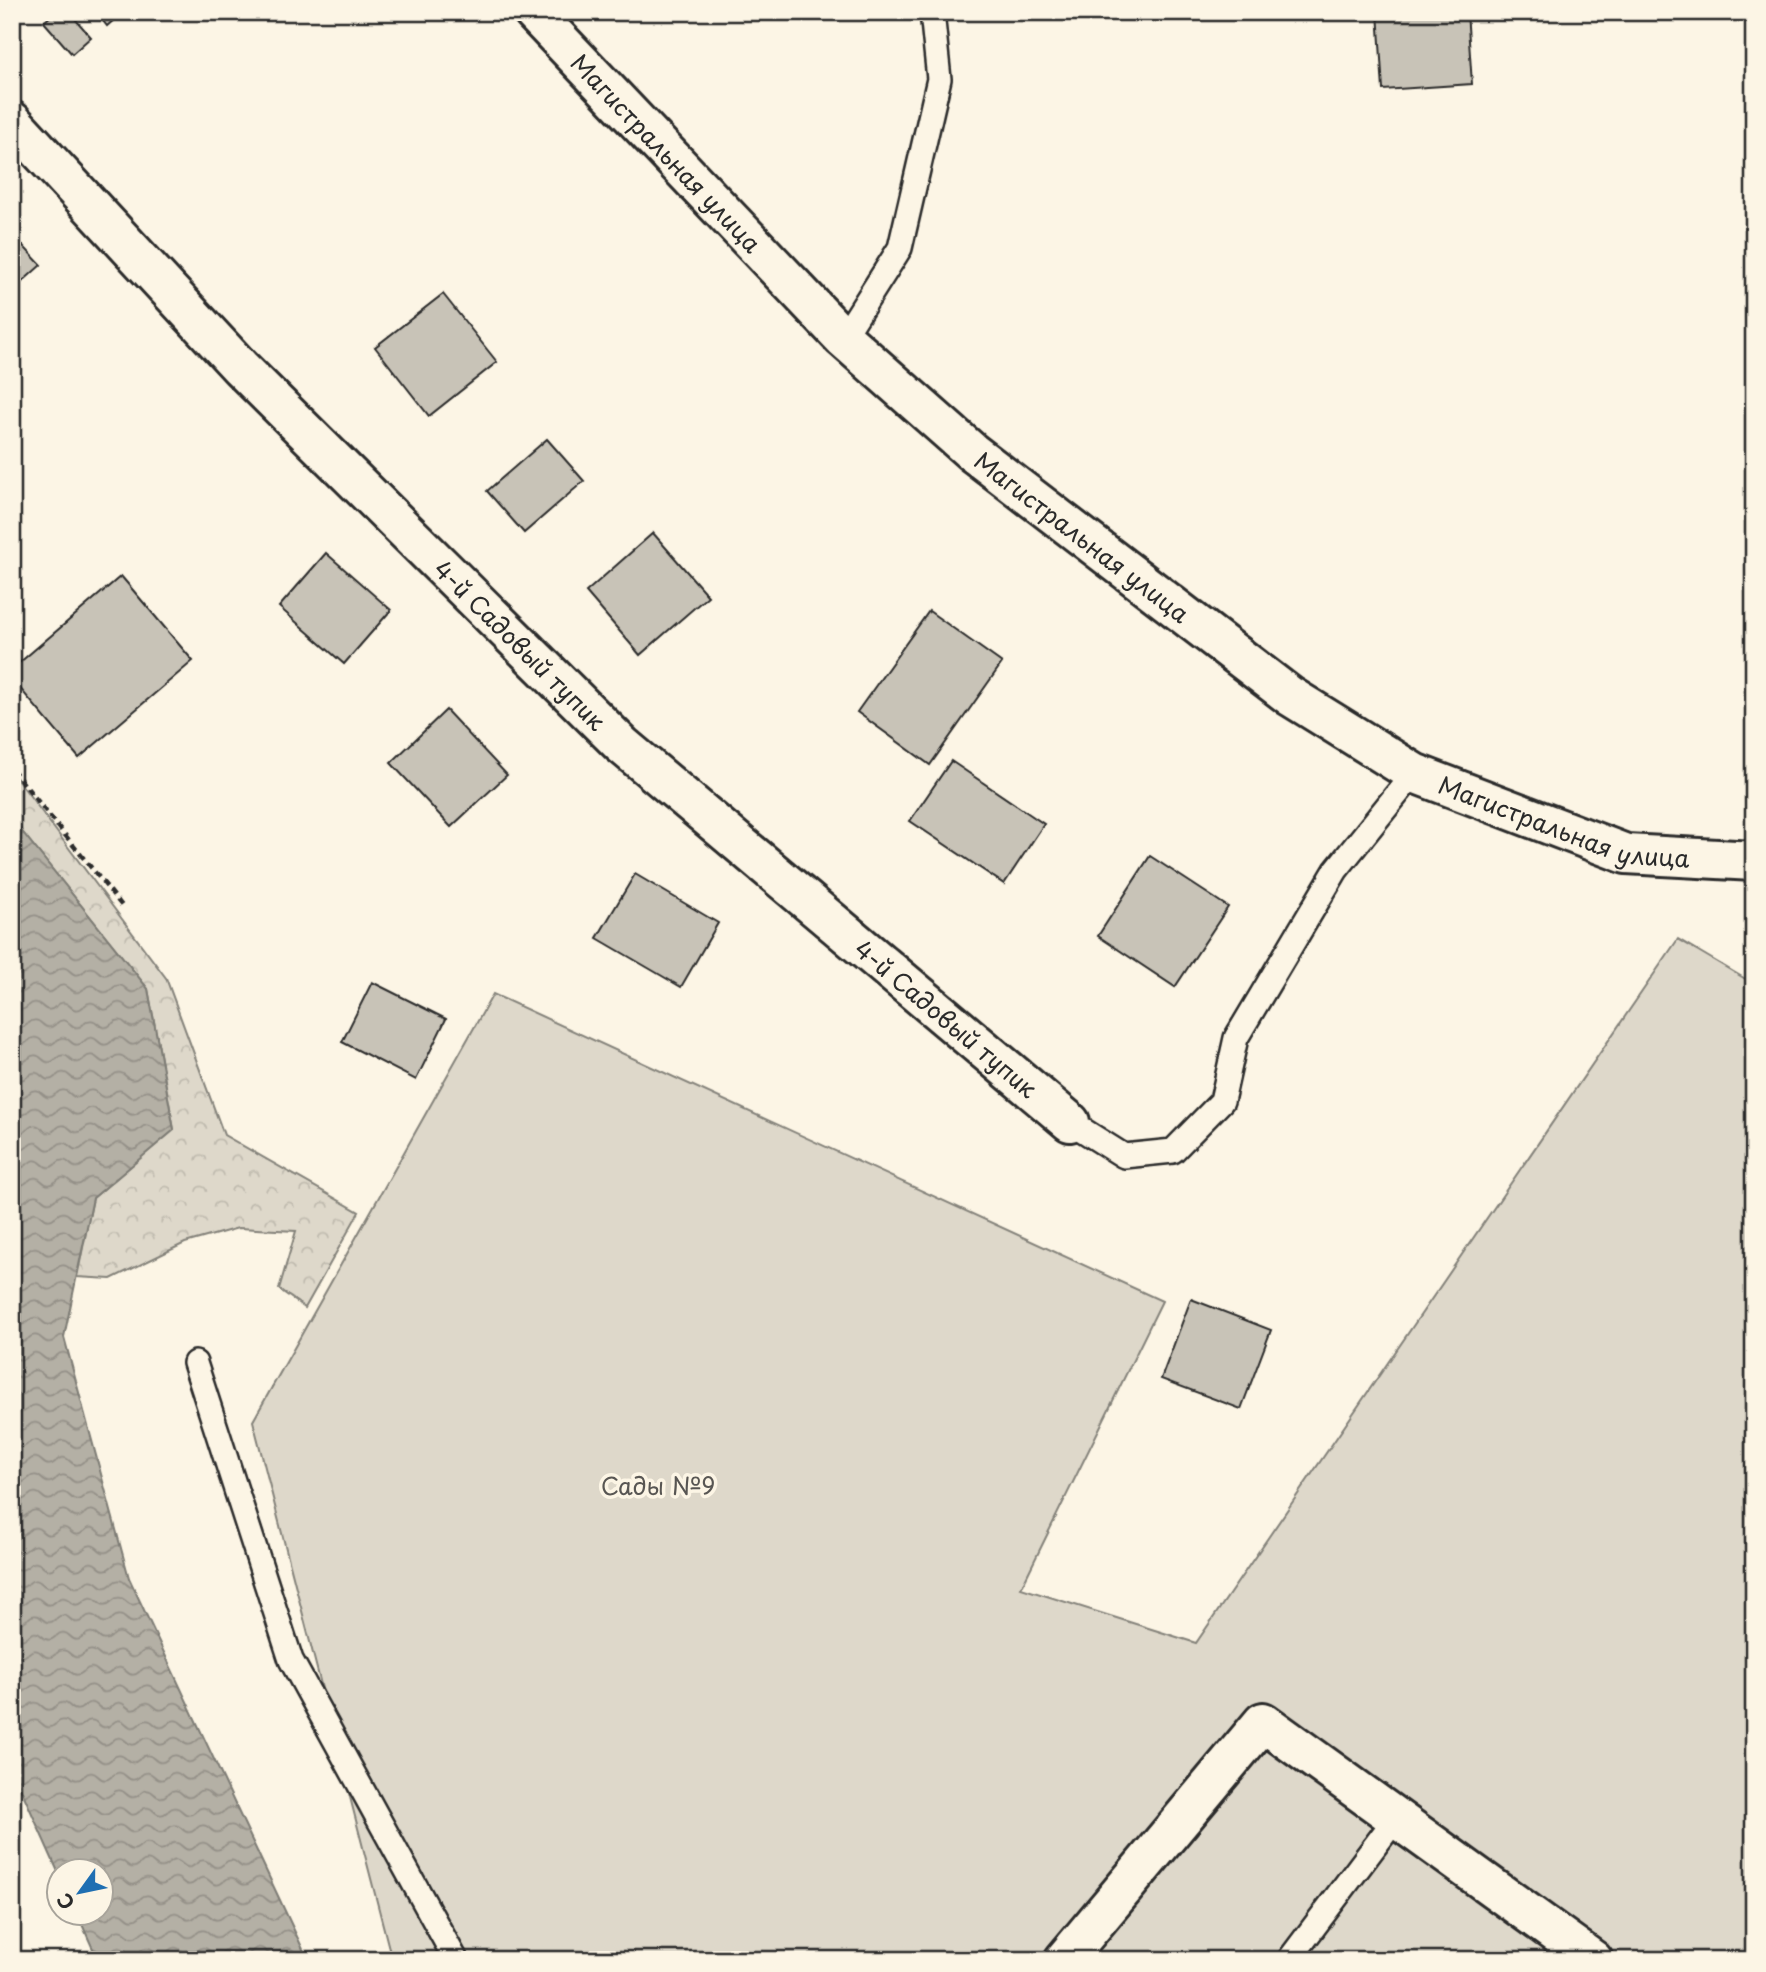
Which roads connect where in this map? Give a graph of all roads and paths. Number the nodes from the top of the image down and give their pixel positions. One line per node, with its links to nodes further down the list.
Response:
1 (533, 12): 4 (street, Магистральная улица)
2 (932, 12): 4 (lane)
3 (12, 121): 9 (street, 4-й Садовый тупик)
4 (843, 338): 6 (street, Магистральная улица)
5 (12, 769): 8 (path)
6 (1414, 773): 7 (street, Магистральная улица); 9 (lane)
7 (1754, 861)
8 (122, 906)
9 (1069, 1122)
10 (195, 1363): 12 (lane)
11 (1396, 1818): 13 (street); 14 (lane); 15 (street)
12 (456, 1960)
13 (1065, 1960)
14 (1289, 1960)
15 (1593, 1960)

